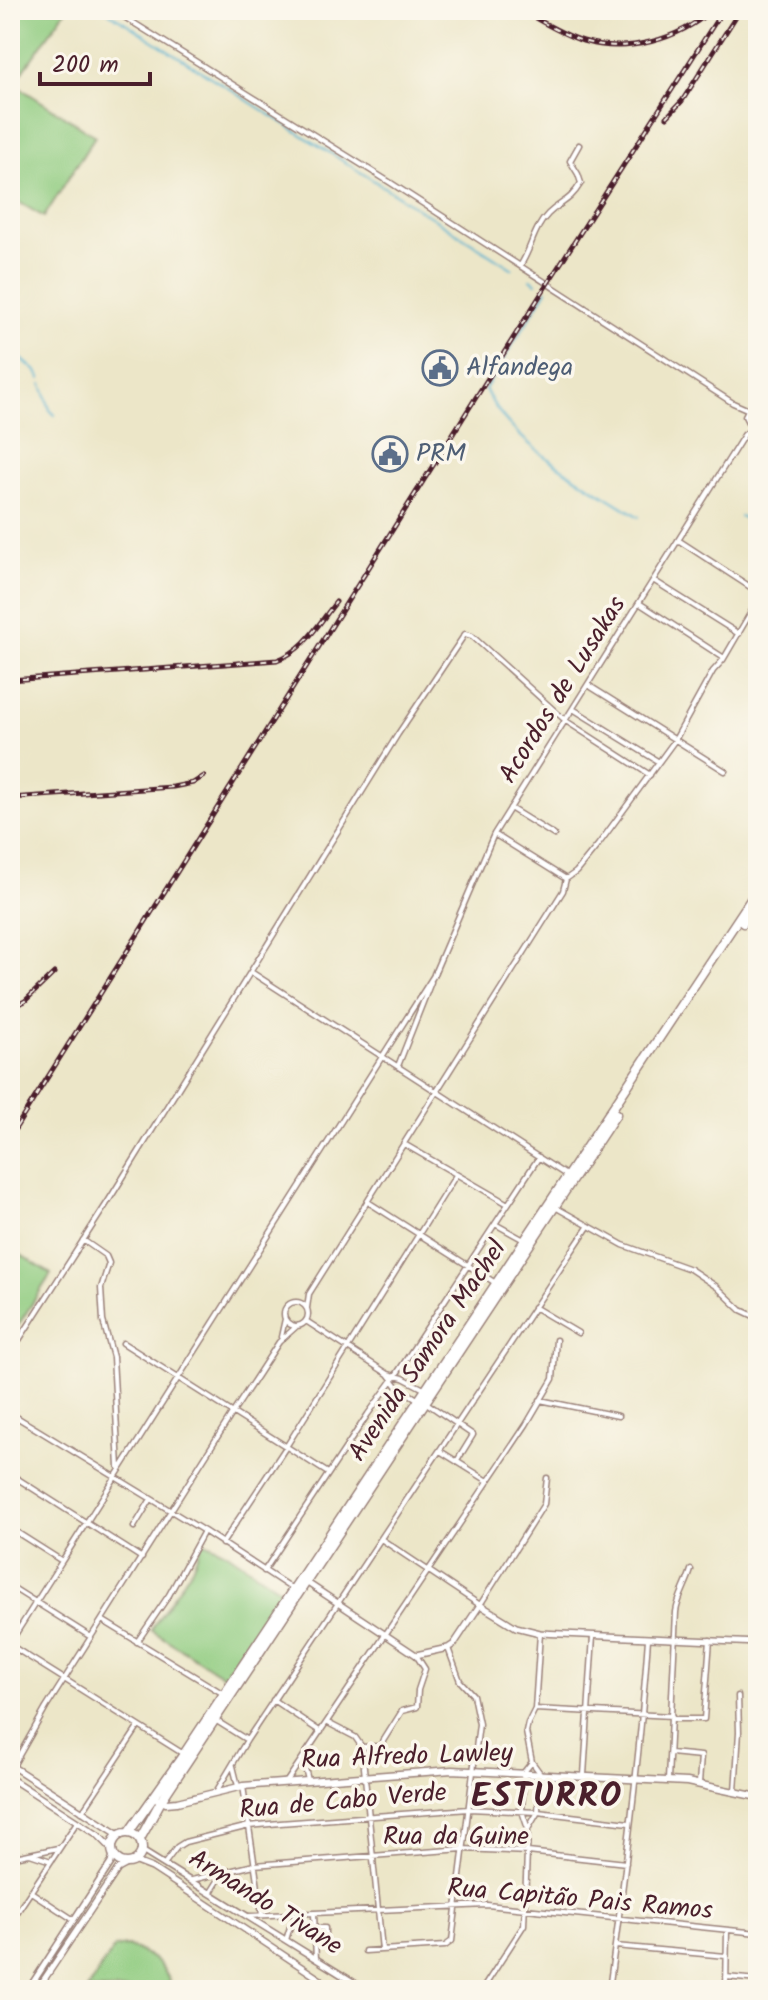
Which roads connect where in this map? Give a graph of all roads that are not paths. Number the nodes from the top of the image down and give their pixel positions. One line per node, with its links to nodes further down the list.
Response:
1 (113, 10): 3 (street)
2 (579, 145): 3 (street)
3 (520, 266): 4 (street)
4 (752, 411): 5 (main road); 6 (street)
5 (757, 426): 6 (street)
6 (744, 435): 7 (street, Acordos de Lusakas)
7 (678, 540): 8 (street, Acordos de Lusakas); 9 (street)
8 (653, 580): 11 (street, Acordos de Lusakas); 12 (street)
9 (758, 592)
10 (758, 600): 12 (street)
11 (639, 603): 13 (street); 14 (street, Acordos de Lusakas)
12 (739, 634): 13 (street)
13 (724, 658): 17 (street)
14 (588, 685): 15 (street, Acordos de Lusakas); 17 (street)
15 (573, 709): 16 (street, Acordos de Lusakas); 18 (street)
16 (566, 721): 20 (street); 21 (street, Acordos de Lusakas); 27 (street)
17 (675, 740): 18 (street); 19 (street)
18 (659, 762): 20 (street)
19 (725, 771)
20 (650, 775): 24 (street)
21 (510, 808): 22 (street, Acordos de Lusakas); 23 (street)
22 (494, 834): 24 (street); 28 (street, Acordos de Lusakas)
23 (554, 835)
24 (566, 879): 31 (street)
25 (758, 889): 35 (highway, Avenida Samora Machel)
26 (758, 900): 38 (highway, Avenida Samora Machel)
27 (251, 972): 29 (street); 42 (street)
28 (434, 975): 29 (street); 30 (street)
29 (380, 1055): 30 (street); 62 (street)
30 (398, 1066): 31 (street)
31 (437, 1091): 32 (street); 33 (street)
32 (404, 1144): 34 (street); 36 (street)
33 (539, 1157): 35 (street); 37 (street)
34 (456, 1175): 37 (street); 41 (street)
35 (568, 1176): 38 (highway, Avenida Samora Machel)
36 (368, 1202): 41 (street); 46 (street)
37 (508, 1204): 39 (street)
38 (552, 1205): 40 (street); 43 (highway, Avenida Samora Machel); 66 (highway, Avenida Samora Machel)
39 (495, 1224): 43 (street); 44 (street)
40 (588, 1227): 48 (street); 50 (street)
41 (418, 1236): 44 (street); 58 (street)
42 (83, 1240): 59 (street); 74 (street)
43 (525, 1241): 45 (highway, Avenida Samora Machel)
44 (467, 1266): 45 (street); 61 (street)
45 (496, 1284): 64 (highway, Avenida Samora Machel)
46 (309, 1294): 47 (street); 49 (street)
47 (296, 1302): 49 (street); 51 (street)
48 (534, 1307): 54 (street); 70 (street)
49 (307, 1308): 52 (street)
50 (758, 1318)
51 (285, 1319): 53 (street); 56 (street)
52 (306, 1321): 53 (street); 58 (street)
53 (297, 1326): 56 (street)
54 (578, 1333)
55 (556, 1340): 65 (street)
56 (279, 1342): 68 (street)
57 (123, 1343): 62 (street)
58 (347, 1349): 60 (street); 71 (street)
59 (10, 1354)
60 (388, 1374): 61 (street); 63 (street)
61 (396, 1375): 63 (street); 64 (street)
62 (176, 1379): 68 (street); 74 (street)
63 (392, 1381): 66 (street); 75 (street)
64 (426, 1390): 66 (highway, Avenida Samora Machel)
65 (540, 1400): 69 (street); 79 (street)
66 (422, 1401): 70 (street); 88 (highway, Avenida Samora Machel)
67 (10, 1413): 77 (street)
68 (232, 1414): 71 (street); 81 (street)
69 (618, 1416)
70 (457, 1425): 72 (street); 73 (street)
71 (286, 1447): 75 (street); 87 (street)
72 (440, 1451): 73 (street); 86 (street)
73 (457, 1461): 79 (street)
74 (119, 1470): 77 (street)
75 (328, 1473): 92 (street)
76 (10, 1474): 82 (street)
77 (115, 1476): 80 (street); 82 (street)
78 (547, 1478): 99 (street)
79 (488, 1481): 93 (street)
80 (151, 1499): 81 (street); 83 (street)
81 (171, 1511): 85 (street); 89 (street)
82 (85, 1523): 89 (street); 90 (street)
83 (134, 1527)
84 (10, 1528): 90 (street)
85 (204, 1531): 87 (street); 109 (street)
86 (381, 1538): 93 (street); 98 (street)
87 (222, 1544): 92 (street)
88 (320, 1554): 94 (highway, Avenida Samora Machel); 96 (highway, Avenida Samora Machel)
89 (142, 1558): 101 (street)
90 (62, 1561): 97 (street)
91 (691, 1570): 107 (street)
92 (264, 1571): 96 (street)
93 (429, 1572): 99 (street); 103 (street)
94 (306, 1582): 98 (street); 100 (highway, Avenida Samora Machel)
95 (10, 1586): 97 (street)
96 (293, 1589): 100 (highway, Avenida Samora Machel)
97 (35, 1602): 105 (street); 111 (street)
98 (338, 1603): 103 (street); 117 (street)
99 (480, 1605): 102 (street); 112 (street)
100 (284, 1610): 115 (highway, Avenida Samora Machel)
101 (102, 1620): 105 (street); 109 (street)
102 (540, 1633): 104 (street); 118 (street)
103 (386, 1634): 113 (street); 123 (street)
104 (593, 1636): 106 (street); 119 (street)
105 (91, 1637): 114 (street)
106 (648, 1639): 107 (street); 120 (street)
107 (675, 1639): 108 (street); 121 (street)
108 (710, 1640): 110 (street); 121 (street)
109 (137, 1642): 115 (street)
110 (758, 1643)
111 (10, 1644): 114 (street)
112 (448, 1648): 113 (street); 135 (street)
113 (416, 1655): 128 (street)
114 (65, 1679): 124 (street); 134 (street)
115 (226, 1696): 122 (highway, Avenida Samora Machel); 126 (highway, Avenida Samora Machel)
116 (738, 1696): 149 (street)
117 (273, 1700): 125 (street); 127 (street)
118 (535, 1709): 119 (street); 132 (street)
119 (587, 1712): 120 (street); 140 (street)
120 (643, 1714): 121 (street); 142 (street)
121 (672, 1717): 129 (street)
122 (215, 1720): 126 (highway, Avenida Samora Machel); 127 (street)
123 (328, 1723): 125 (street); 128 (street)
124 (139, 1726): 130 (street); 156 (street)
125 (321, 1733): 131 (street)
126 (199, 1738): 130 (highway, Avenida Samora Machel); 136 (highway, Avenida Samora Machel)
127 (247, 1740): 133 (street)
128 (362, 1747): 139 (street)
129 (670, 1753): 145 (street); 147 (street)
130 (184, 1754): 136 (highway, Avenida Samora Machel)
131 (303, 1760): 144 (street); 146 (street)
132 (532, 1762): 137 (street); 138 (street)
133 (233, 1764): 143 (street); 148 (street)
134 (11, 1765): 141 (street); 153 (street)
135 (474, 1770): 137 (main road, Rua Alfredo Lawley); 139 (main road, Rua Alfredo Lawley); 154 (street)
136 (176, 1772): 152 (highway, Avenida Samora Machel)
137 (524, 1772): 138 (main road, Rua Alfredo Lawley); 155 (street)
138 (540, 1773): 140 (main road, Rua Alfredo Lawley); 157 (street)
139 (366, 1775): 144 (main road, Rua Alfredo Lawley); 159 (street)
140 (584, 1775): 142 (main road, Rua Alfredo Lawley)
141 (10, 1777): 158 (street)
142 (636, 1778): 145 (main road, Rua Alfredo Lawley); 161 (street)
143 (223, 1779): 148 (street); 150 (street)
144 (308, 1780): 146 (main road, Rua Alfredo Lawley)
145 (668, 1780): 147 (main road, Rua Alfredo Lawley)
146 (287, 1781): 148 (main road, Rua Alfredo Lawley)
147 (699, 1783): 149 (main road, Rua Alfredo Lawley)
148 (239, 1784): 150 (main road, Rua Alfredo Lawley); 162 (street)
149 (735, 1791): 151 (main road, Rua Alfredo Lawley)
150 (216, 1792): 152 (main road, Rua Alfredo Lawley)
151 (758, 1797)
152 (158, 1799): 164 (highway, Avenida Samora Machel); 165 (highway, Avenida Samora Machel)
153 (69, 1803): 156 (street); 158 (street)
154 (469, 1809): 155 (street, Rua de Cabo Verde); 159 (street, Rua de Cabo Verde); 167 (street)
155 (522, 1811): 157 (street, Rua de Cabo Verde); 163 (street)
156 (82, 1812): 164 (street)
157 (538, 1812): 161 (street, Rua de Cabo Verde); 163 (street)
158 (64, 1814): 160 (street)
159 (371, 1815): 162 (street, Rua de Cabo Verde); 172 (street)
160 (77, 1822): 166 (street); 169 (street)
161 (629, 1823): 177 (street)
162 (249, 1826): 176 (street, Rua de Cabo Verde); 178 (street)
163 (528, 1829): 170 (street)
164 (124, 1833): 165 (highway); 169 (highway)
165 (140, 1839): 168 (highway)
166 (58, 1848): 171 (street); 174 (street)
167 (463, 1849): 170 (street, Rua da Guine); 172 (street, Rua da Guine); 188 (street)
168 (142, 1851): 175 (highway); 176 (street, Armando Tivane)
169 (113, 1852): 175 (highway); 197 (street)
170 (528, 1852): 177 (street, Rua da Guine); 189 (street)
171 (29, 1854): 173 (street); 174 (street)
172 (374, 1855): 178 (street, Rua da Guine); 190 (street)
173 (10, 1858)
174 (51, 1861): 185 (street)
175 (131, 1862): 182 (street, Armando Tivane); 216 (street)
176 (165, 1863): 179 (street, Armando Tivane)
177 (626, 1863): 196 (street)
178 (254, 1865): 180 (street, Rua da Guine); 193 (street)
179 (177, 1871): 181 (street, Armando Tivane); 182 (street)
180 (223, 1873): 183 (street, Rua da Guine); 186 (street)
181 (184, 1875): 183 (street, Armando Tivane); 184 (street)
182 (170, 1880): 184 (street, Armando Tivane)
183 (192, 1880): 186 (street, Armando Tivane)
184 (178, 1885): 194 (street, Armando Tivane)
185 (31, 1892): 197 (street); 198 (street)
186 (211, 1892): 187 (street, Armando Tivane)
187 (231, 1905): 194 (street); 195 (street, Armando Tivane)
188 (457, 1905): 189 (street, Rua Capitão Pais Ramos); 190 (street, Rua Capitão Pais Ramos); 206 (street)
189 (526, 1908): 196 (street, Rua Capitão Pais Ramos); 219 (street)
190 (377, 1909): 192 (street, Rua Capitão Pais Ramos); 206 (street)
191 (304, 1914): 192 (street, Rua Capitão Pais Ramos); 193 (street, Rua Capitão Pais Ramos); 202 (street)
192 (314, 1914): 199 (street)
193 (262, 1915): 195 (street, Rua Capitão Pais Ramos)
194 (224, 1916): 211 (street, Armando Tivane)
195 (249, 1916): 202 (street, Armando Tivane)
196 (621, 1918): 200 (street, Rua Capitão Pais Ramos); 204 (street)
197 (74, 1920): 215 (street)
198 (10, 1923)
199 (315, 1928): 203 (street); 203 (street)
200 (727, 1930): 201 (street, Rua Capitão Pais Ramos); 209 (street)
201 (758, 1933)
202 (286, 1940): 205 (street, Armando Tivane)
203 (316, 1941): 210 (street)
204 (615, 1946): 209 (street); 220 (street)
205 (302, 1950): 208 (street, Armando Tivane); 211 (street)
206 (382, 1950): 207 (street)
207 (365, 1951)
208 (308, 1954): 210 (street, Armando Tivane); 212 (street)
209 (726, 1956): 213 (street)
210 (316, 1959): 218 (street, Armando Tivane)
211 (293, 1962): 212 (street, Armando Tivane)
212 (300, 1967): 217 (street, Armando Tivane)
213 (726, 1977): 214 (street); 221 (street)
214 (758, 1980)
215 (28, 1990)
216 (37, 1990)
217 (336, 1990)
218 (366, 1990)
219 (482, 1990)
220 (609, 1990)
221 (726, 1990)

